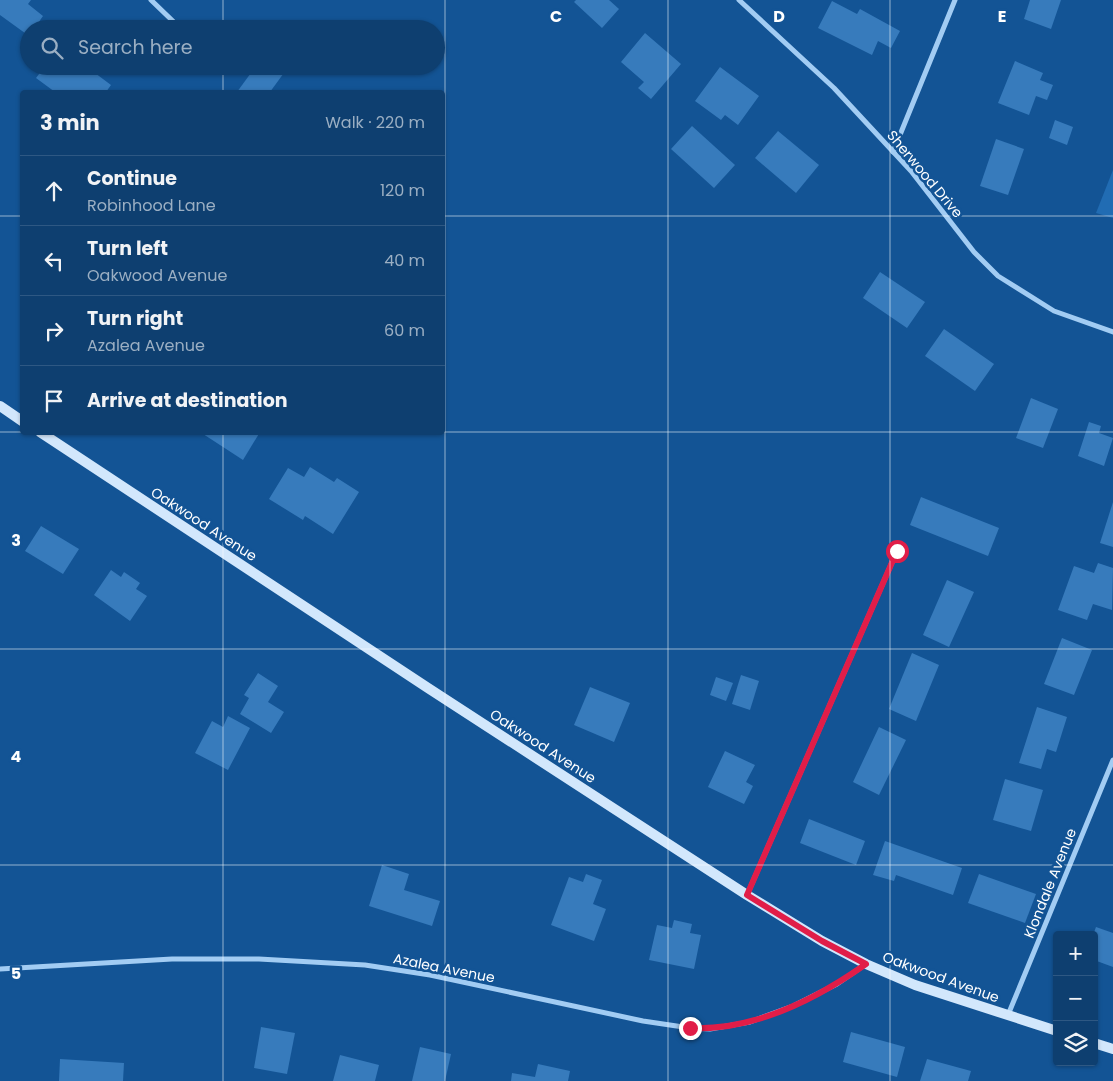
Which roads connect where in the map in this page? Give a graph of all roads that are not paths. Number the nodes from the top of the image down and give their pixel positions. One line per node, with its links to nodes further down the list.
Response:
1 (151, 0): 4 (street)
2 (739, 0): 5 (street, Sherwood Drive)
3 (955, 0): 5 (street)
4 (172, 20)
5 (893, 152): 6 (street, Sherwood Drive)
6 (1113, 332)
7 (0, 406): 8 (street)
8 (20, 420)
9 (45, 435): 12 (street, Oakwood Avenue)
10 (897, 551): 12 (street)
11 (1113, 760): 15 (street, Klondale Avenue)
12 (747, 895): 13 (street, Oakwood Avenue)
13 (866, 964): 14 (street, Azalea Avenue); 15 (street, Oakwood Avenue)
14 (0, 969)
15 (1008, 1015): 16 (street, Oakwood Avenue)
16 (1053, 1030)
17 (1098, 1044): 18 (street)
18 (1113, 1049)

